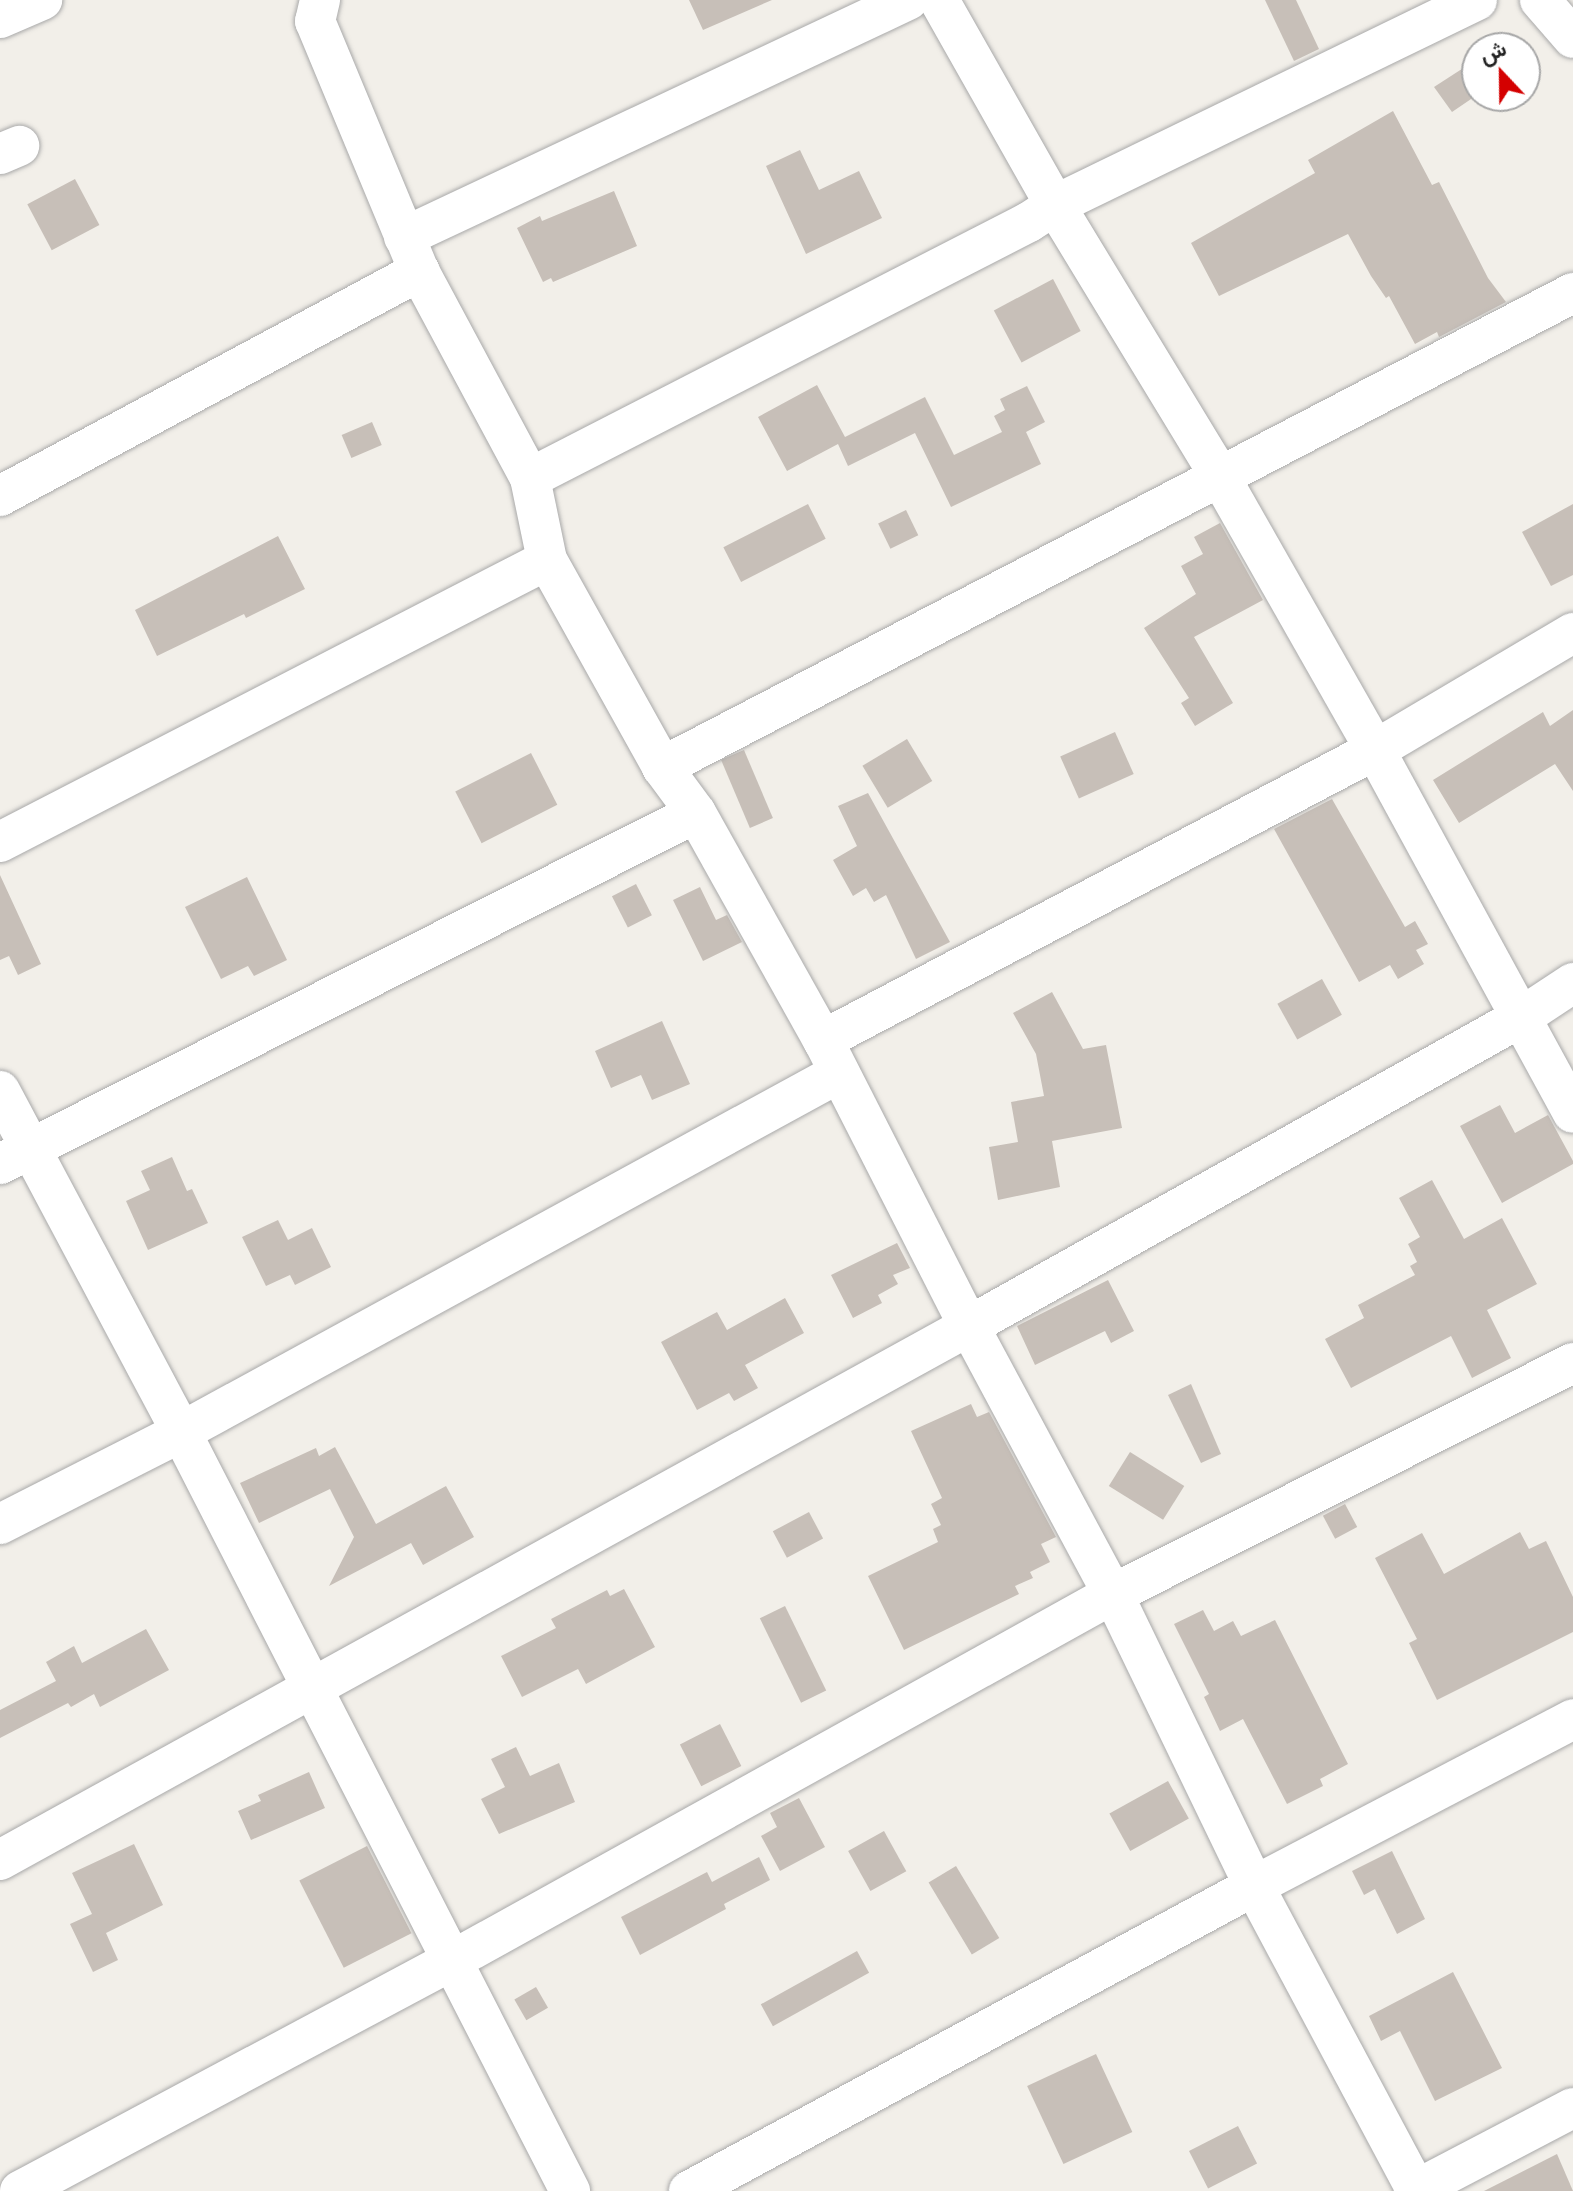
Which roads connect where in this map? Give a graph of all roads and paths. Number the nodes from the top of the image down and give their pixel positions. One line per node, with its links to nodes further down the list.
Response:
1 (42, 0): 7 (street)
2 (320, 0): 10 (street)
3 (908, 0): 10 (street)
4 (939, 0): 9 (street)
5 (1477, 0): 9 (street)
6 (1540, 0): 8 (street)
7 (0, 18)
8 (1573, 38)
9 (1055, 205): 12 (street); 13 (street)
10 (412, 254): 13 (street); 14 (street)
11 (1573, 293): 12 (street)
12 (1219, 475): 17 (street); 18 (street)
13 (530, 478): 15 (street)
14 (0, 496)
15 (547, 560): 18 (street); 20 (street)
16 (1573, 633): 17 (street)
17 (1375, 750): 22 (street); 23 (street)
18 (662, 767): 19 (street)
19 (696, 813): 23 (street); 26 (street)
20 (0, 842)
21 (1573, 983): 22 (street)
22 (1523, 1016): 25 (street); 27 (street)
23 (831, 1056): 27 (street); 29 (street)
24 (0, 1091): 26 (street)
25 (1573, 1113)
26 (15, 1156): 29 (street)
27 (969, 1326): 31 (street); 32 (street)
28 (1573, 1363): 31 (street)
29 (181, 1432): 30 (street); 32 (street)
30 (0, 1524)
31 (1113, 1594): 35 (street); 36 (street)
32 (314, 1688): 34 (street); 36 (street)
33 (1573, 1719): 35 (street)
34 (0, 1860)
35 (1254, 1886): 40 (street); 41 (street)
36 (453, 1960): 38 (street); 39 (street)
37 (1573, 2108): 41 (street)
38 (20, 2191)
39 (570, 2191)
40 (689, 2191)
41 (1416, 2191)

